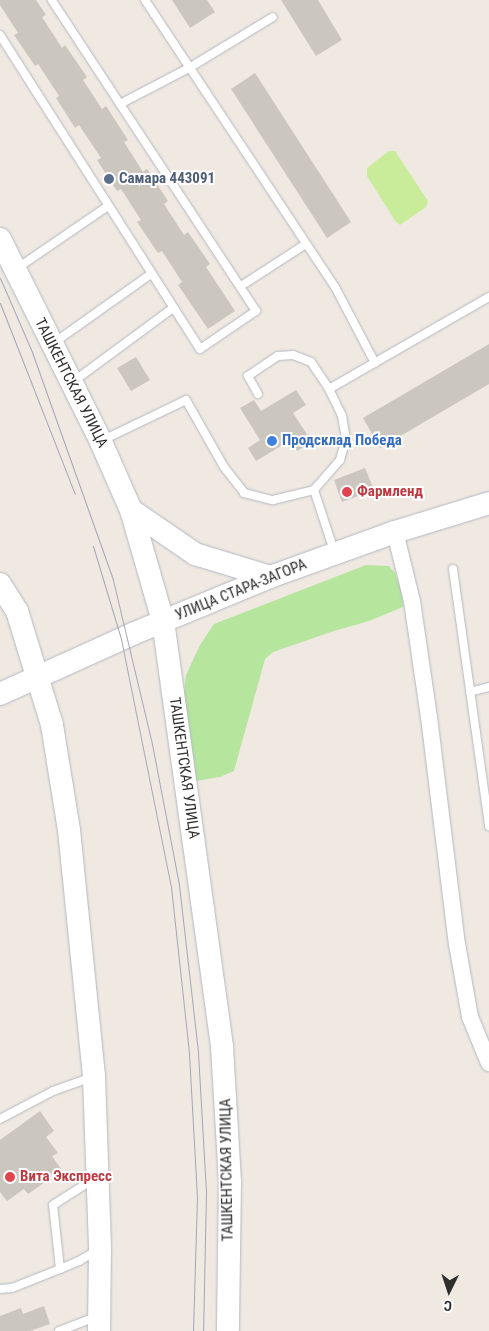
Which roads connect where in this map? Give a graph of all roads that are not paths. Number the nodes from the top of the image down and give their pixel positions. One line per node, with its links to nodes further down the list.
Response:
1 (52, 0): 6 (lane)
2 (145, 0): 5 (lane)
3 (273, 17): 5 (lane)
4 (0, 35): 7 (lane)
5 (189, 68): 6 (lane); 9 (lane)
6 (120, 104): 12 (lane)
7 (108, 206): 10 (lane); 11 (lane)
8 (0, 239): 10 (main road, ТАШКЕНТСКАЯ УЛИЦА)
9 (306, 244): 12 (lane); 16 (lane)
10 (14, 270): 15 (main road, ТАШКЕНТСКАЯ УЛИЦА)
11 (151, 274): 14 (lane); 15 (lane)
12 (241, 286): 14 (lane)
13 (489, 297): 16 (lane)
14 (173, 308): 17 (lane)
15 (51, 344): 17 (main road, ТАШКЕНТСКАЯ УЛИЦА)
16 (375, 363): 18 (lane)
17 (70, 383): 20 (main road, ТАШКЕНТСКАЯ УЛИЦА)
18 (329, 389): 19 (lane); 21 (lane)
19 (258, 394)
20 (101, 442): 21 (lane); 23 (main road, ТАШКЕНТСКАЯ УЛИЦА)
21 (314, 490): 25 (lane)
22 (489, 503): 24 (main road, УЛИЦА СТАРА-ЗАГОРА)
23 (131, 510): 27 (main road); 29 (main road, ТАШКЕНТСКАЯ УЛИЦА)
24 (395, 532): 25 (main road, УЛИЦА СТАРА-ЗАГОРА); 35 (street)
25 (335, 553): 27 (main road, УЛИЦА СТАРА-ЗАГОРА)
26 (452, 569): 32 (lane)
27 (270, 577): 29 (main road, УЛИЦА СТАРА-ЗАГОРА)
28 (0, 584): 30 (main road)
29 (163, 621): 30 (main road, УЛИЦА СТАРА-ЗАГОРА); 44 (main road, ТАШКЕНТСКАЯ УЛИЦА)
30 (36, 678): 33 (main road, УЛИЦА СТАРА-ЗАГОРА); 36 (main road)
31 (489, 687): 32 (lane)
32 (470, 692): 34 (lane)
33 (0, 694)
34 (489, 826)
35 (489, 1063)
36 (94, 1076): 37 (lane); 38 (main road)
37 (0, 1119)
38 (98, 1177): 39 (main road); 40 (lane)
39 (100, 1248): 40 (lane); 42 (main road)
40 (60, 1269): 41 (lane)
41 (0, 1289)
42 (99, 1323): 43 (lane)
43 (59, 1331)
44 (228, 1331)

